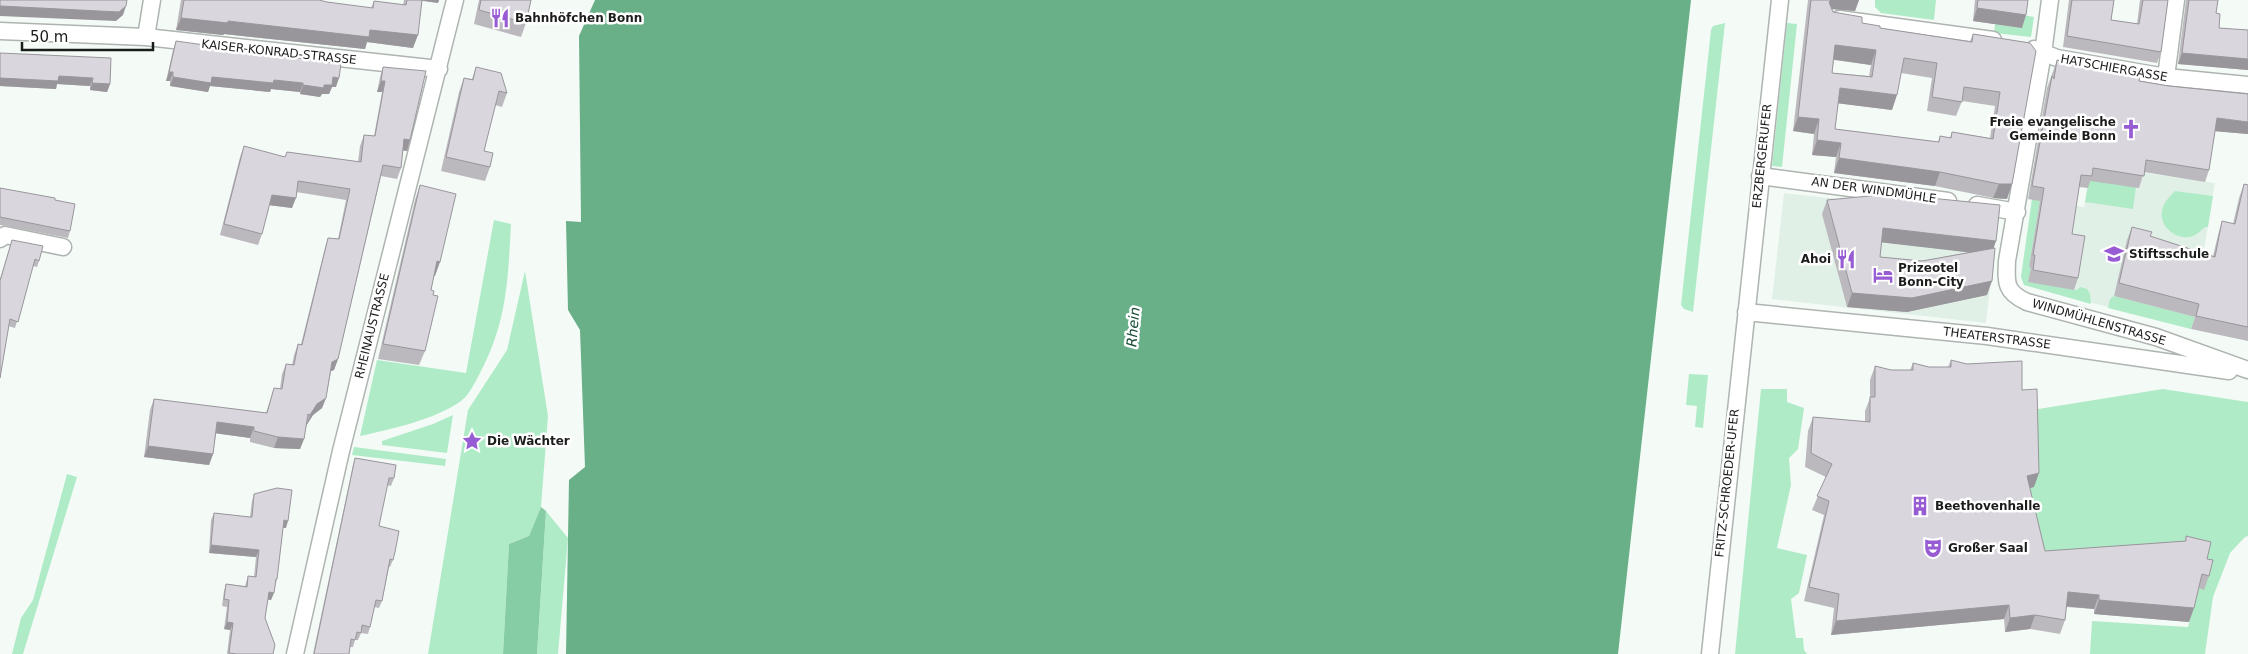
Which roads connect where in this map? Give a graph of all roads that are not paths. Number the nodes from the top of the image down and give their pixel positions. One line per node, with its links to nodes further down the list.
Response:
1 (152, 0): 8 (street)
2 (455, 0): 10 (street, RHEINAUSTRASSE)
3 (2050, 0): 9 (street, WINDMÜHLENSTRASSE)
4 (2176, 0): 11 (street)
5 (1779, 5): 13 (street, ERZBERGERUFER)
6 (1834, 18): 9 (street, HATSCHIERGASSE)
7 (0, 31): 8 (street, KAISER-KONRAD-STRASSE)
8 (146, 38): 10 (street, KAISER-KONRAD-STRASSE)
9 (2043, 53): 11 (street, HATSCHIERGASSE); 14 (street, WINDMÜHLENSTRASSE)
10 (439, 69): 19 (street, RHEINAUSTRASSE)
11 (2166, 77): 12 (street, HATSCHIERGASSE)
12 (2248, 85)
13 (1760, 176): 14 (street, AN DER WINDMÜHLE); 17 (street, ERZBERGERUFER)
14 (2017, 212): 18 (street, WINDMÜHLENSTRASSE)
15 (0, 239): 16 (street)
16 (63, 246)
17 (1746, 312): 18 (street, THEATERSTRASSE); 20 (street, FRITZ-SCHROEDER-UFER)
18 (2248, 372)
19 (295, 654)
20 (1710, 654)

